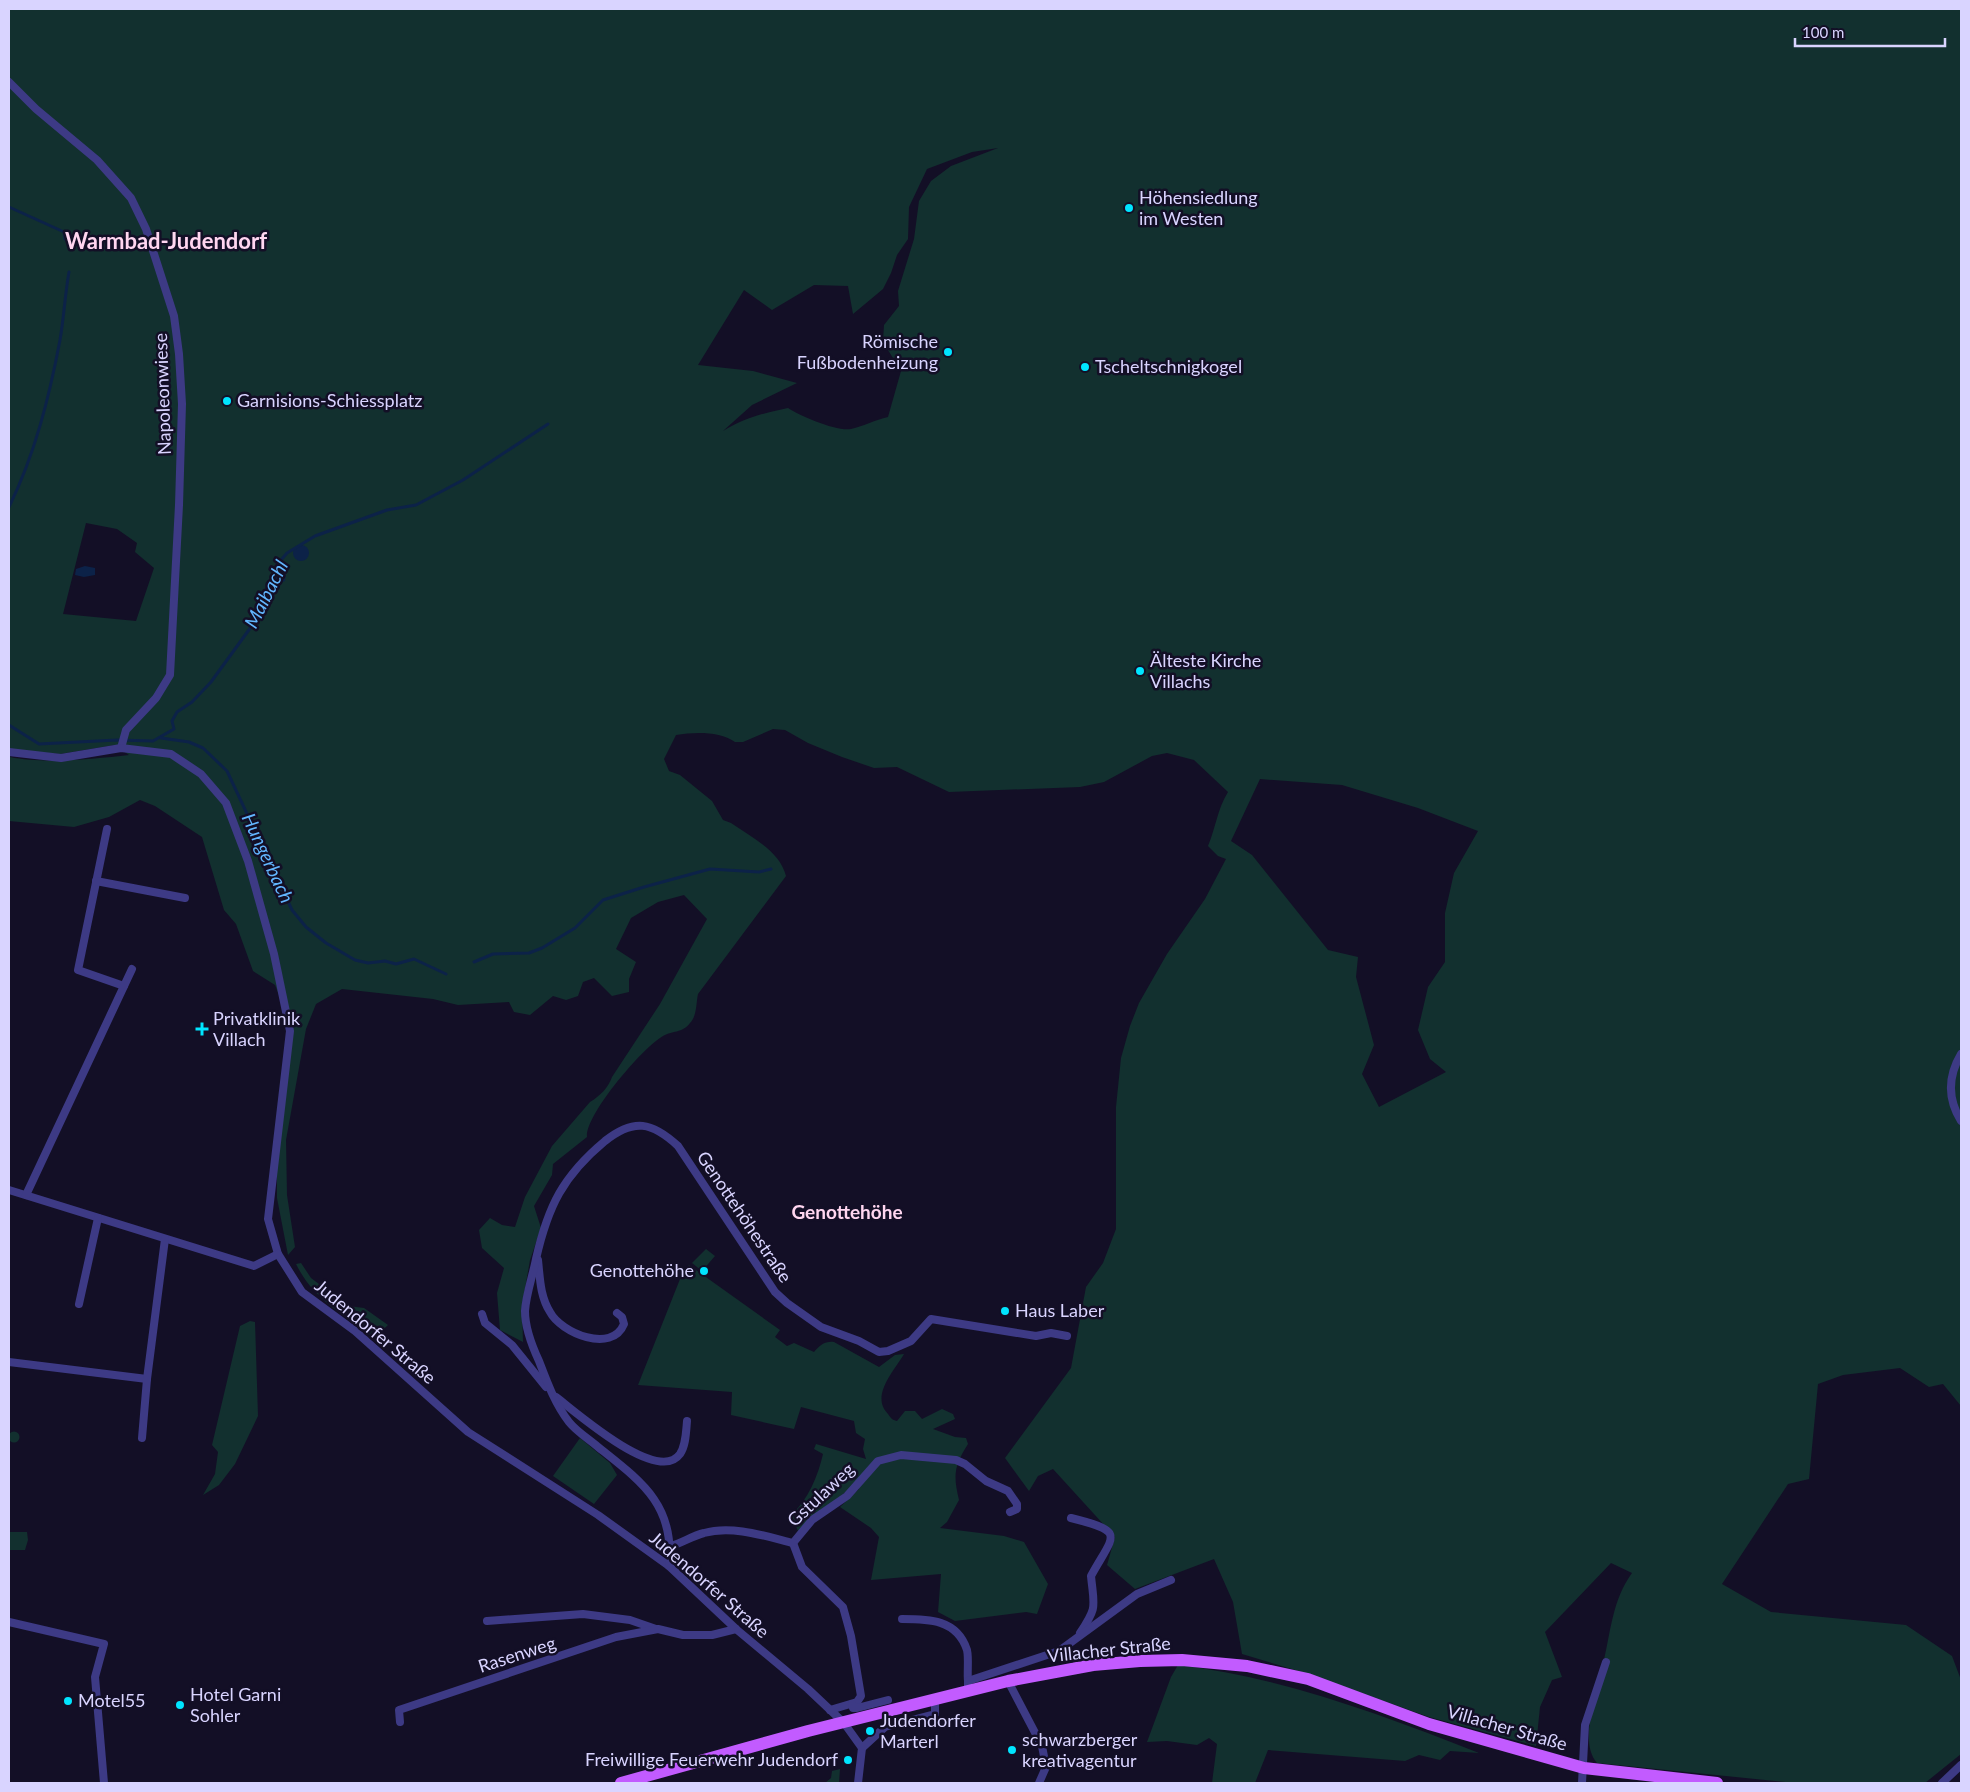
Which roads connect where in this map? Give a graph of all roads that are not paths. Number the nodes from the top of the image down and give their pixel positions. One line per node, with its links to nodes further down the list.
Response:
1 (9, 82): 2 (street, Napoleonwiese)
2 (122, 746): 3 (street, Judendorfer Straße); 16 (street, Judendorfer Straße)
3 (9, 752)
4 (107, 829): 5 (street)
5 (96, 881): 6 (street); 8 (street)
6 (185, 898)
7 (132, 969): 8 (street)
8 (124, 986): 12 (street)
9 (1961, 1054): 10 (street)
10 (1961, 1120)
11 (9, 1190): 12 (street)
12 (26, 1195): 13 (street)
13 (98, 1218): 14 (street); 17 (street)
14 (165, 1239): 16 (street); 22 (street)
15 (538, 1253): 18 (street, Genottehöhestraße); 20 (street, Genottehöhestraße); 23 (street, Genottehöhestraße)
16 (278, 1254): 30 (street, Judendorfer Straße)
17 (79, 1304)
18 (617, 1313)
19 (482, 1314): 23 (street, Genottehöhestraße)
20 (1068, 1336)
21 (9, 1362): 22 (street)
22 (147, 1379): 25 (street)
23 (552, 1394): 24 (street, Genottehöhestraße); 29 (street, Genottehöhestraße)
24 (687, 1421)
25 (142, 1438)
26 (1010, 1512): 28 (street, Gstulaweg)
27 (1071, 1518): 37 (street)
28 (793, 1543): 29 (street, Gstulaweg); 43 (street, Gstulaweg)
29 (671, 1546): 30 (street, Genottehöhestraße)
30 (669, 1566): 36 (street, Judendorfer Straße)
31 (1171, 1580): 37 (street)
32 (902, 1619): 40 (street)
33 (487, 1621): 35 (street, Rasenweg)
34 (9, 1622): 50 (street)
35 (658, 1629): 36 (street, Rasenweg); 45 (street, Rasenweg)
36 (736, 1629): 44 (street, Judendorfer Straße)
37 (1078, 1637): 40 (street)
38 (1606, 1662): 49 (street)
39 (1008, 1681): 40 (main road, Villacher Straße); 49 (main road, Villacher Straße); 53 (street)
40 (968, 1686): 41 (main road, Villacher Straße)
41 (936, 1699): 46 (main road, Villacher Straße); 47 (street)
42 (888, 1700): 43 (street)
43 (852, 1704): 44 (street)
44 (830, 1710): 46 (street, Judendorfer Straße)
45 (400, 1722)
46 (844, 1723): 47 (street, Judendorfer Straße); 51 (main road, Villacher Straße)
47 (862, 1748): 52 (street)
48 (1961, 1765): 56 (street)
49 (1584, 1768): 54 (street); 55 (main road, Villacher Straße)
50 (104, 1783)
51 (621, 1783)
52 (858, 1783)
53 (1039, 1783)
54 (1582, 1783)
55 (1718, 1783)
56 (1942, 1783)

